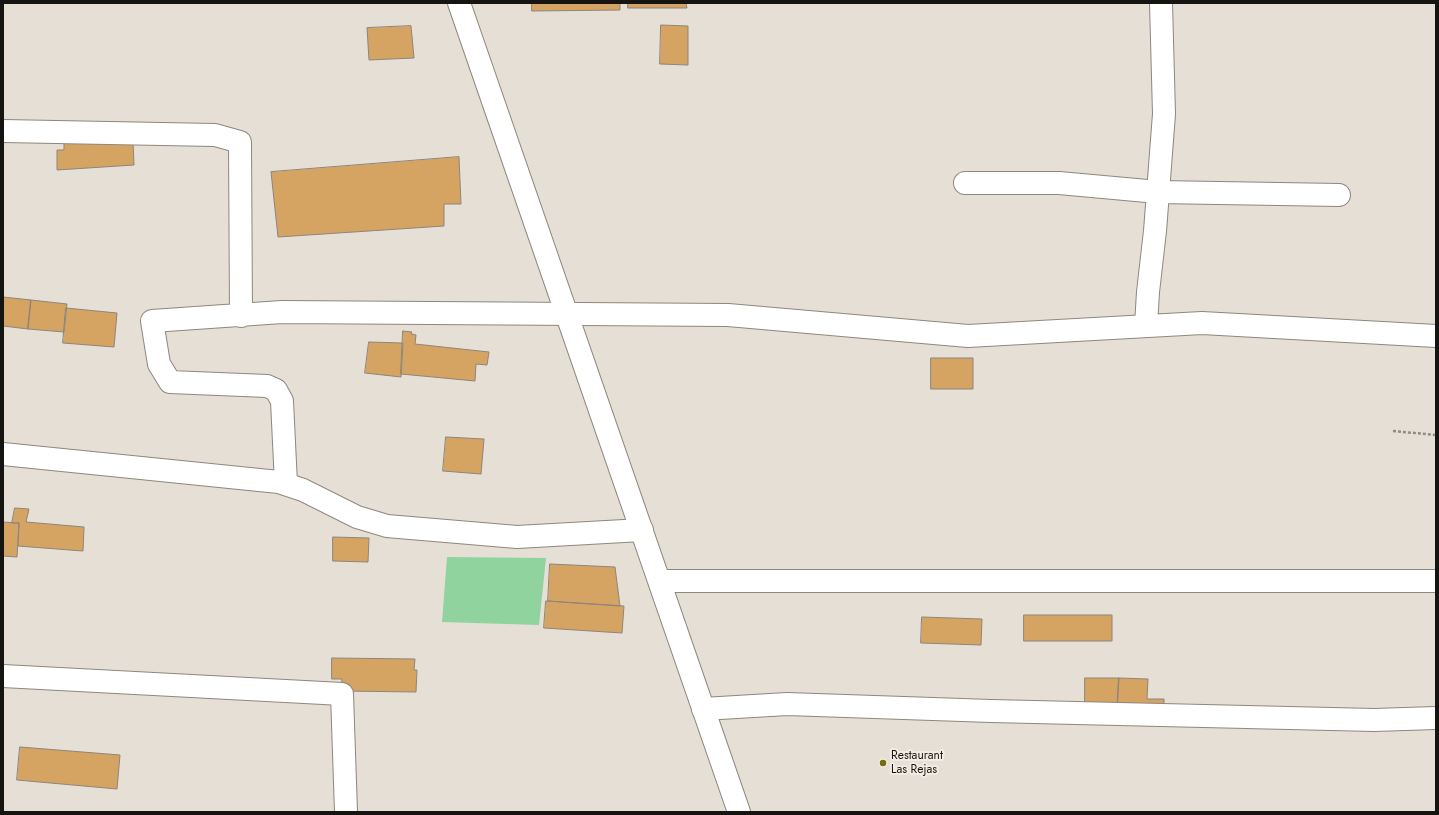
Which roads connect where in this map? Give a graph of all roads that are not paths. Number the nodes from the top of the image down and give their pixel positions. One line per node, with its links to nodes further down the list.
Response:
1 (459, 3): 7 (street)
2 (1161, 3): 5 (street)
3 (3, 131): 8 (street)
4 (965, 183): 5 (street)
5 (1158, 192): 6 (street); 9 (street)
6 (1339, 195)
7 (567, 314): 8 (street); 9 (street); 13 (street)
8 (241, 316): 12 (street)
9 (1146, 326): 10 (street)
10 (1436, 336)
11 (3, 454): 12 (street)
12 (286, 484): 13 (street)
13 (642, 530): 14 (street)
14 (660, 581): 15 (street); 17 (street)
15 (1436, 581)
16 (3, 676): 19 (street)
17 (703, 709): 18 (street); 20 (street)
18 (1436, 718)
19 (346, 812)
20 (739, 812)

